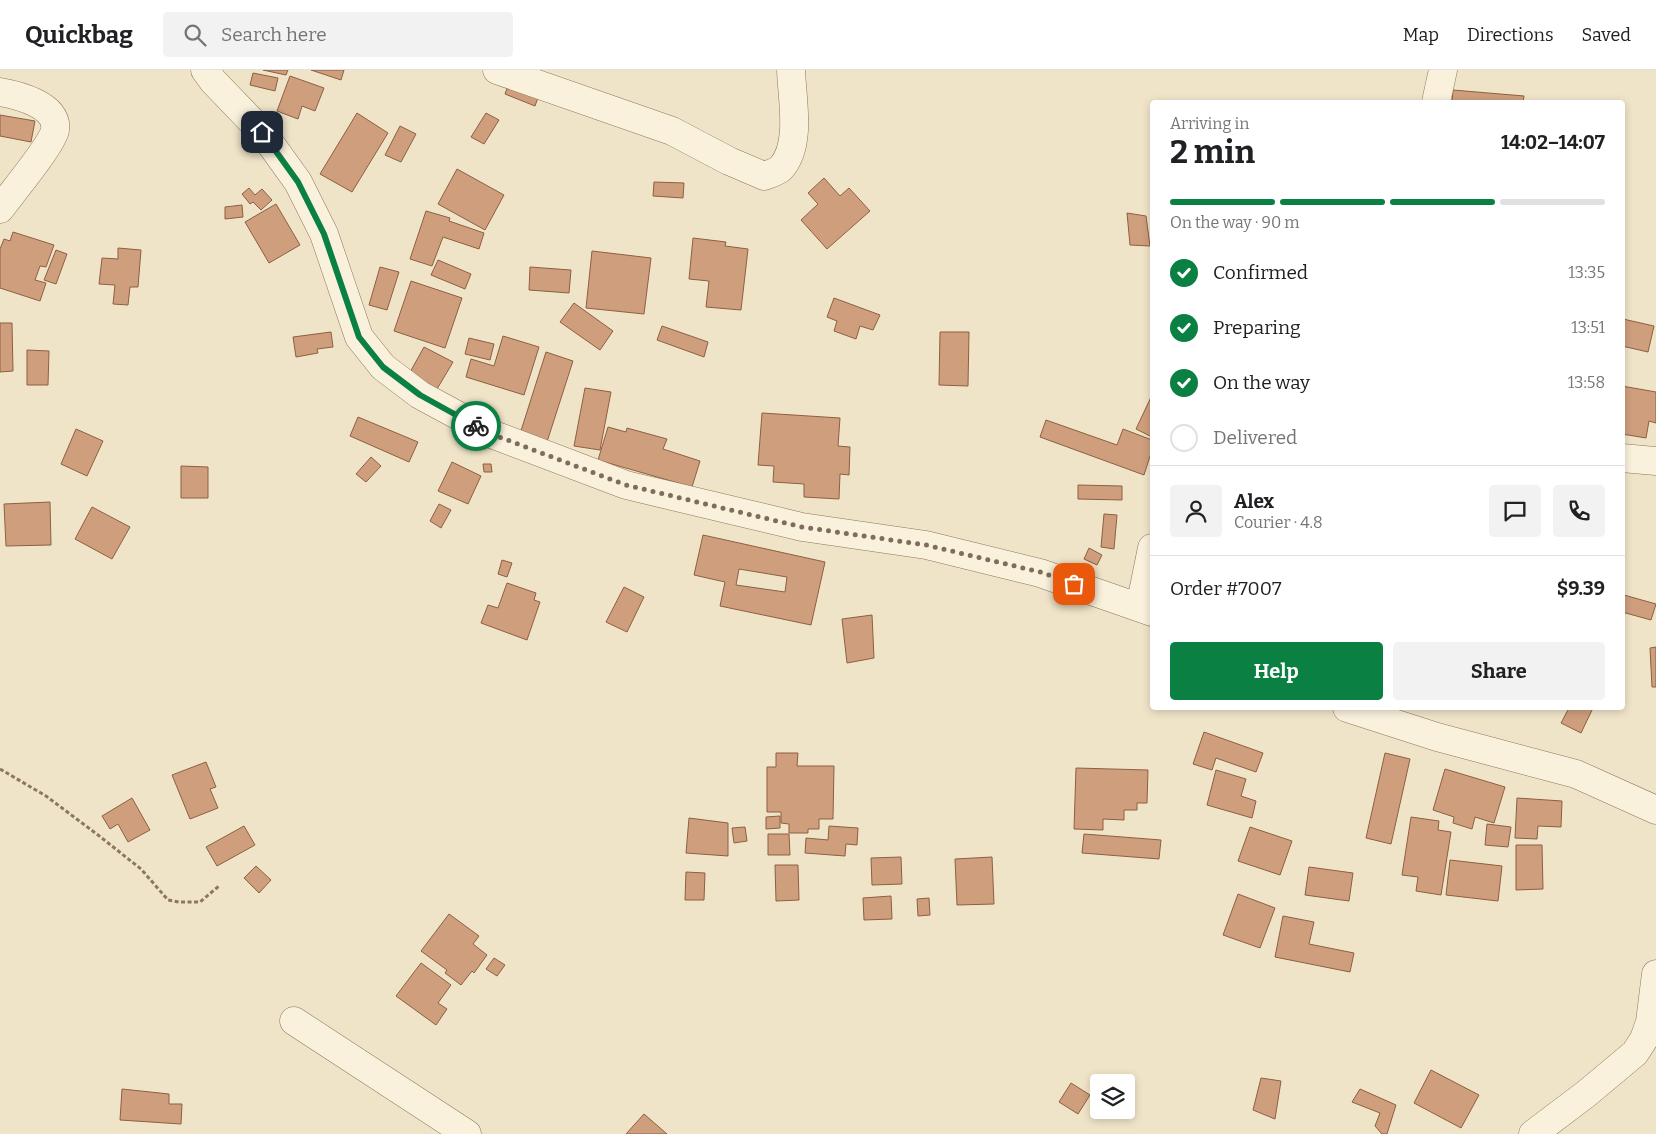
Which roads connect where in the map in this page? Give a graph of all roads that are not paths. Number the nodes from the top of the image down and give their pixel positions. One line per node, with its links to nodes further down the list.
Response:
1 (205, 70): 11 (street)
2 (497, 70): 3 (street)
3 (792, 70)
4 (1443, 70): 6 (street)
5 (0, 92): 7 (street)
6 (1436, 100)
7 (0, 209)
8 (1625, 458): 9 (street)
9 (1656, 461)
10 (1150, 568): 11 (street)
11 (1146, 609)
12 (1352, 710): 13 (street)
13 (1656, 810)
14 (1656, 974): 17 (street)
15 (294, 1021): 16 (street)
16 (467, 1134)
17 (1534, 1134)

